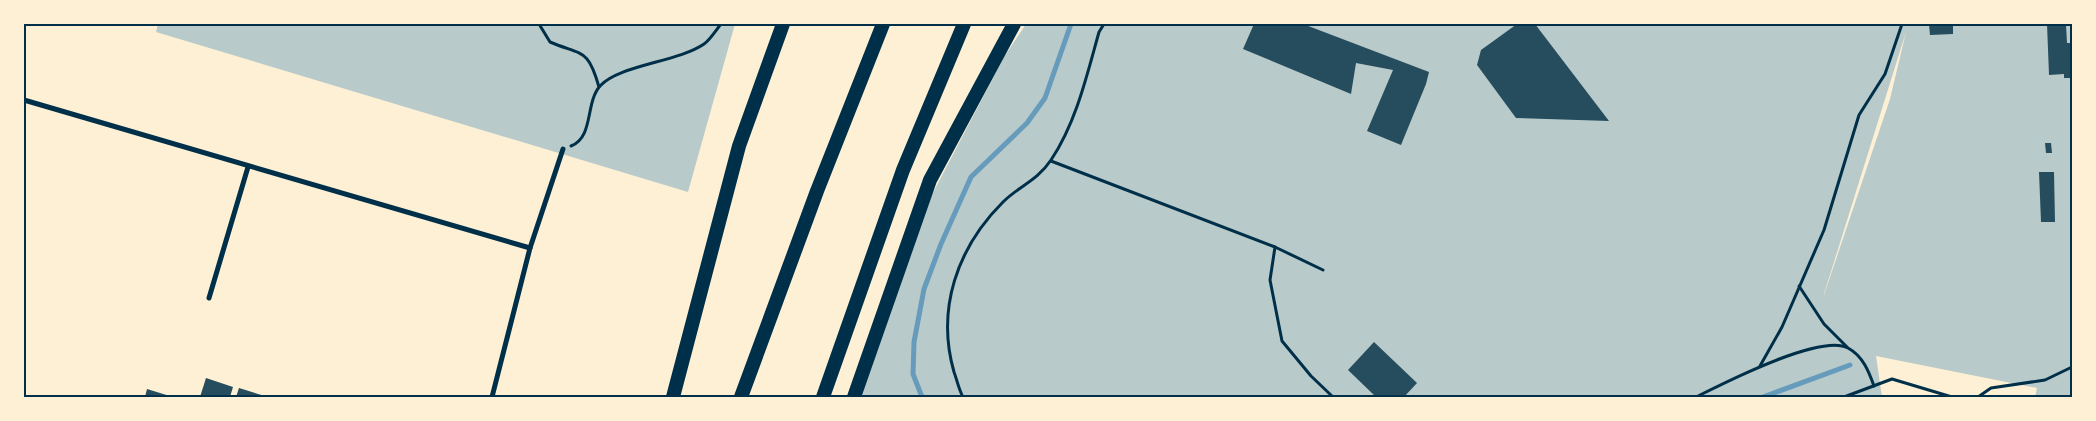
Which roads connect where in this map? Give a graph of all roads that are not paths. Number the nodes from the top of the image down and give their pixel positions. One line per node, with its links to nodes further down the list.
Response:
1 (783, 24): 11 (highway)
2 (884, 24): 12 (highway)
3 (964, 24): 13 (highway)
4 (1014, 24): 14 (highway)
5 (24, 100): 7 (street)
6 (563, 149): 8 (street)
7 (248, 167): 8 (street); 9 (street)
8 (530, 248): 10 (street)
9 (209, 298)
10 (492, 397)
11 (673, 397)
12 (741, 397)
13 (823, 397)
14 (854, 397)

